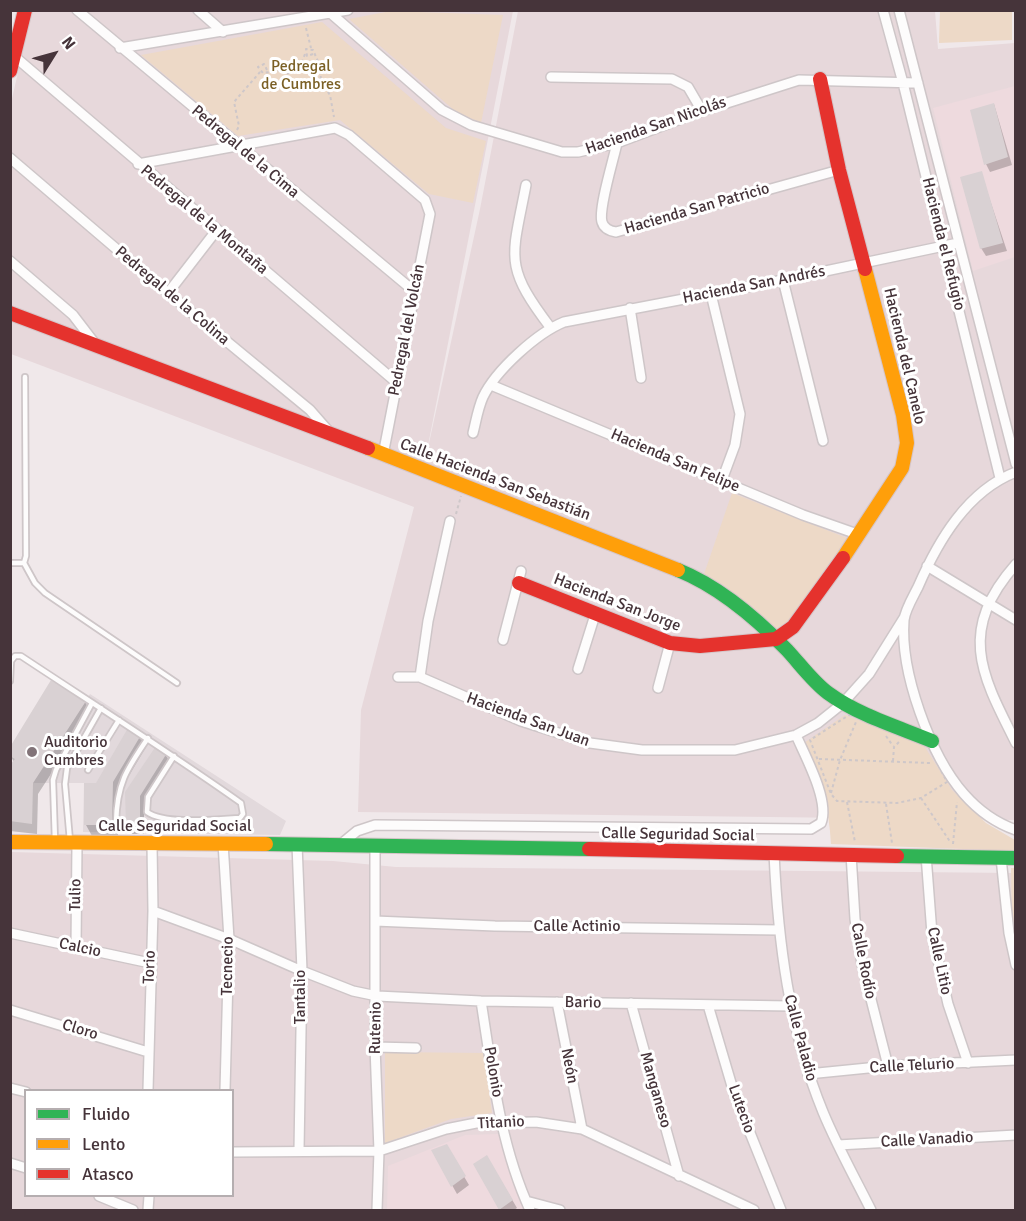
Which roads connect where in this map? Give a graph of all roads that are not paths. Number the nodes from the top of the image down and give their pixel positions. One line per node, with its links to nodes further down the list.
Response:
1 (25, 10): 10 (street)
2 (77, 10): 9 (street, Pedregal de la Cima)
3 (198, 10): 8 (street)
4 (348, 10): 7 (street)
5 (883, 10): 15 (street, Hacienda el Refugio)
6 (899, 10): 14 (street, Hacienda el Refugio)
7 (329, 12): 8 (street); 17 (street, Hacienda San Nicolás)
8 (223, 32): 9 (street)
9 (120, 48): 18 (street, Pedregal de la Cima)
10 (14, 56): 11 (street); 20 (street, Pedregal de la Montaña)
11 (10, 71)
12 (551, 77): 16 (street)
13 (820, 79): 15 (street, Hacienda San Nicolás); 16 (street, Hacienda San Nicolás); 21 (street, Hacienda del Canelo)
14 (918, 82): 15 (street, Hacienda San Nicolás); 24 (street, Hacienda el Refugio)
15 (903, 83): 25 (street, Hacienda el Refugio)
16 (702, 111): 17 (street, Hacienda San Nicolás)
17 (617, 143): 21 (street, Hacienda San Patricio)
18 (236, 144): 20 (street); 29 (street, Pedregal de la Cima); 29 (street, Pedregal del Volcán)
19 (10, 158): 30 (street, Pedregal de la Colina)
20 (138, 164): 23 (street, Pedregal de la Montaña)
21 (839, 170): 27 (street, Hacienda del Canelo)
22 (526, 185): 34 (street)
23 (216, 231): 30 (street); 38 (street, Pedregal de la Montaña)
24 (958, 243): 25 (street, Hacienda San Andrés); 44 (street, Hacienda el Refugio)
25 (944, 246): 27 (street, Hacienda San Andrés); 46 (street, Hacienda el Refugio)
26 (10, 261): 35 (street)
27 (864, 262): 28 (street, Hacienda San Andrés); 49 (street, Hacienda del Canelo)
28 (783, 280): 31 (street, Hacienda San Andrés); 42 (street)
29 (415, 292): 38 (street, Pedregal del Volcán)
30 (168, 293): 41 (street, Pedregal de la Colina)
31 (711, 294): 32 (street, Hacienda San Andrés); 47 (street)
32 (630, 308): 34 (street, Hacienda San Andrés); 37 (street)
33 (10, 313): 35 (street, Calle Hacienda San Sebastián)
34 (550, 327): 39 (street)
35 (97, 346): 41 (street, Calle Hacienda San Sebastián)
36 (25, 377): 51 (lane)
37 (641, 378)
38 (396, 382): 43 (street, Pedregal del Volcán)
39 (491, 385): 40 (street); 47 (street, Hacienda San Felipe)
40 (472, 433)
41 (332, 436): 43 (street, Calle Hacienda San Sebastián)
42 (823, 441)
43 (383, 454): 59 (street, Calle Hacienda San Sebastián)
44 (1016, 464)
45 (1016, 472): 46 (street)
46 (1000, 478): 53 (street, Hacienda San Juan)
47 (722, 480): 49 (street, Hacienda San Felipe)
48 (450, 521): 64 (street)
49 (860, 535): 59 (street, Hacienda del Canelo)
50 (10, 562): 51 (lane)
51 (24, 563): 66 (lane)
52 (1016, 564): 55 (street)
53 (927, 566): 55 (street); 57 (street, Hacienda San Juan)
54 (520, 577): 56 (street, Hacienda San Jorge); 60 (street, Hacienda San Jorge)
55 (989, 604): 58 (street); 75 (street)
56 (595, 615): 61 (street, Hacienda San Jorge); 62 (street)
57 (904, 618): 69 (street, Hacienda San Juan); 74 (street)
58 (1016, 620)
59 (776, 639): 61 (street, Hacienda San Jorge); 69 (street, Calle Hacienda San Sebastián)
60 (503, 640)
61 (670, 643): 67 (street)
62 (578, 669)
63 (398, 677): 64 (street)
64 (420, 677): 72 (street, Hacienda San Juan)
65 (10, 681): 68 (lane)
66 (177, 683)
67 (658, 687)
68 (92, 703): 70 (lane); 81 (lane)
69 (843, 703): 72 (street, Hacienda San Juan); 74 (street, Calle Hacienda San Sebastián)
70 (101, 708): 71 (lane); 83 (lane)
71 (119, 720): 73 (lane); 77 (lane)
72 (796, 735): 87 (street, Calle Seguridad Social)
73 (148, 738): 76 (lane); 78 (lane)
74 (932, 741): 79 (street)
75 (1016, 743)
76 (174, 756): 76 (lane)
77 (88, 770)
78 (116, 823)
79 (1016, 831)
80 (10, 842): 81 (street, Calle Seguridad Social)
81 (55, 843): 83 (street, Calle Seguridad Social)
82 (223, 843): 84 (street, Calle Seguridad Social); 85 (street, Calle Seguridad Social); 96 (street, Tecnecio)
83 (74, 844): 84 (street, Calle Seguridad Social); 97 (street, Tulio)
84 (152, 844): 92 (street, Torio)
85 (297, 844): 87 (street, Calle Seguridad Social); 100 (street, Tantalio)
86 (375, 844): 87 (street, Calle Seguridad Social); 88 (street, Calle Seguridad Social); 93 (street, Rutenio)
87 (340, 845)
88 (774, 853): 89 (street, Calle Seguridad Social); 94 (street, Calle Paladio)
89 (854, 854): 90 (street, Calle Seguridad Social); 113 (street, Calle Rodío)
90 (926, 855): 91 (street, Calle Seguridad Social); 112 (street, Calle Litio)
91 (1008, 858): 99 (street)
92 (153, 911): 96 (street, Bario); 98 (street, Torio)
93 (375, 921): 94 (street, Calle Actinio); 101 (street, Rutenio)
94 (779, 930): 106 (street, Calle Paladio)
95 (10, 933): 97 (street, Calcio)
96 (229, 939): 100 (street, Bario); 116 (street, Tecnecio)
97 (76, 947): 98 (street, Calcio)
98 (150, 963): 110 (street, Torio)
99 (1016, 965)
100 (302, 971): 101 (street, Bario); 121 (street, Tantalio)
101 (377, 996): 102 (street, Bario); 108 (street, Rutenio)
102 (481, 1001): 103 (street, Bario); 117 (street, Polonio)
103 (557, 1002): 104 (street, Bario); 118 (street, Neón)
104 (631, 1003): 105 (street, Bario); 124 (street, Manganeso)
105 (708, 1005): 106 (street, Bario); 132 (street, Lutecio)
106 (790, 1006): 114 (street, Calle Paladio)
107 (10, 1011): 110 (street, Cloro)
108 (375, 1047): 109 (street); 122 (street, Rutenio)
109 (416, 1048)
110 (148, 1052): 115 (street, Torio)
111 (1016, 1060): 112 (street, Calle Telurio)
112 (968, 1063): 113 (street, Calle Telurio)
113 (888, 1066): 114 (street, Calle Telurio)
114 (808, 1074): 120 (street, Calle Paladio)
115 (148, 1089)
116 (225, 1089)
117 (502, 1122): 118 (street, Titanio); 122 (street, Titanio); 126 (street, Polonio)
118 (582, 1129): 124 (street, Titanio)
119 (1016, 1135): 120 (street, Calle Vanadio)
120 (838, 1145): 133 (street, Calle Paladio)
121 (299, 1150): 122 (street, Titanio); 123 (street, Titanio)
122 (379, 1150): 128 (street, Rutenio)
123 (234, 1152)
124 (679, 1176): 131 (street, Titanio)
125 (101, 1197): 127 (street)
126 (525, 1201): 129 (street, Polonio); 130 (street)
127 (132, 1210)
128 (377, 1210)
129 (530, 1210)
130 (560, 1210)
131 (753, 1210)
132 (781, 1210)
133 (872, 1210)

